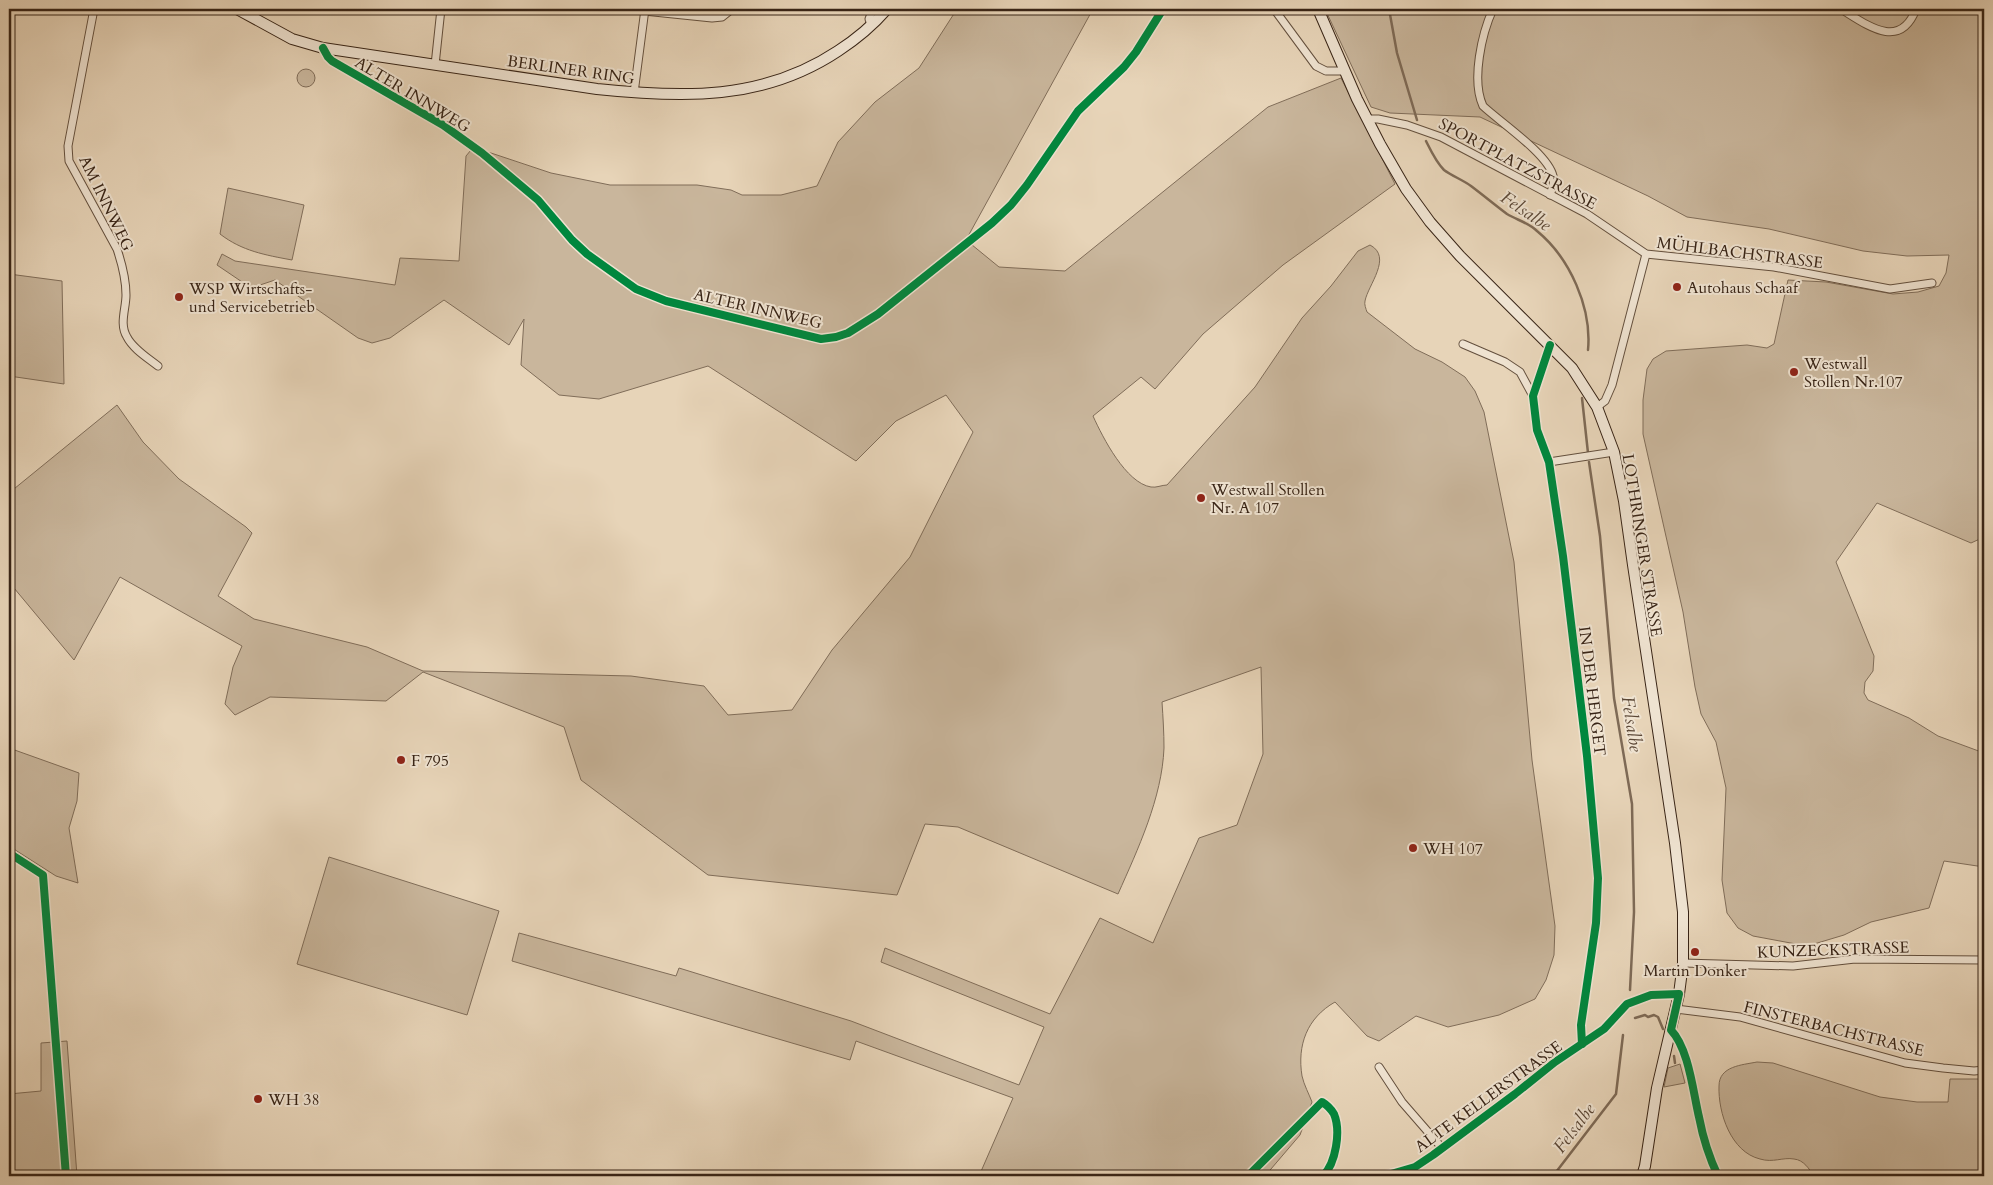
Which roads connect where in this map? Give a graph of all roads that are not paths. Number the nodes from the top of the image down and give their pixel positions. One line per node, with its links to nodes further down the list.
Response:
1 (94, 9): 25 (street, AM INNWEG)
2 (237, 9): 15 (main road, BERLINER RING)
3 (441, 9): 16 (street)
4 (732, 9): 13 (street)
5 (873, 9): 14 (street)
6 (886, 9): 14 (main road, BERLINER RING)
7 (1163, 9): 15 (street, ALTER INNWEG)
8 (1274, 9): 17 (street)
9 (1318, 9): 17 (main road, LOTHRINGER STRASSE)
10 (1493, 9): 20 (street)
11 (1841, 9): 12 (street)
12 (1916, 9)
13 (644, 10): 18 (street)
14 (871, 25): 18 (main road, BERLINER RING)
15 (323, 48): 16 (main road, BERLINER RING)
16 (435, 65): 18 (main road, BERLINER RING)
17 (1344, 71): 19 (main road, LOTHRINGER STRASSE)
18 (634, 93)
19 (1367, 119): 20 (street, SPORTPLATZSTRASSE); 24 (main road, LOTHRINGER STRASSE)
20 (1550, 195): 21 (street, SPORTPLATZSTRASSE)
21 (1646, 254): 22 (street, MÜHLBACHSTRASSE); 27 (street, MÜHLBACHSTRASSE)
22 (1932, 283)
23 (1463, 344): 26 (street, IN DER HERGET)
24 (1550, 345): 26 (street, IN DER HERGET); 27 (main road, LOTHRINGER STRASSE)
25 (158, 366)
26 (1533, 396): 29 (street, IN DER HERGET)
27 (1597, 407): 28 (main road, LOTHRINGER STRASSE)
28 (1614, 452): 29 (street); 31 (main road, LOTHRINGER STRASSE)
29 (1549, 462): 35 (street, IN DER HERGET)
30 (1984, 960): 31 (street, KUNZECKSTRASSE)
31 (1683, 963): 32 (main road, LOTHRINGER STRASSE)
32 (1679, 994): 33 (main road, LOTHRINGER STRASSE); 35 (street, ALTE KELLERSTRASSE)
33 (1676, 1009): 34 (main road, LOTHRINGER STRASSE); 37 (street, FINSTERBACHSTRASSE)
34 (1671, 1030): 44 (main road, LOTHRINGER STRASSE); 45 (street)
35 (1582, 1044): 39 (street, ALTE KELLERSTRASSE)
36 (1379, 1068): 39 (street)
37 (1984, 1070)
38 (1322, 1102): 41 (street)
39 (1442, 1148): 40 (street, ALTE KELLERSTRASSE)
40 (1415, 1167): 42 (street); 43 (street)
41 (1322, 1176)
42 (1384, 1176)
43 (1411, 1176)
44 (1642, 1176)
45 (1718, 1176)

